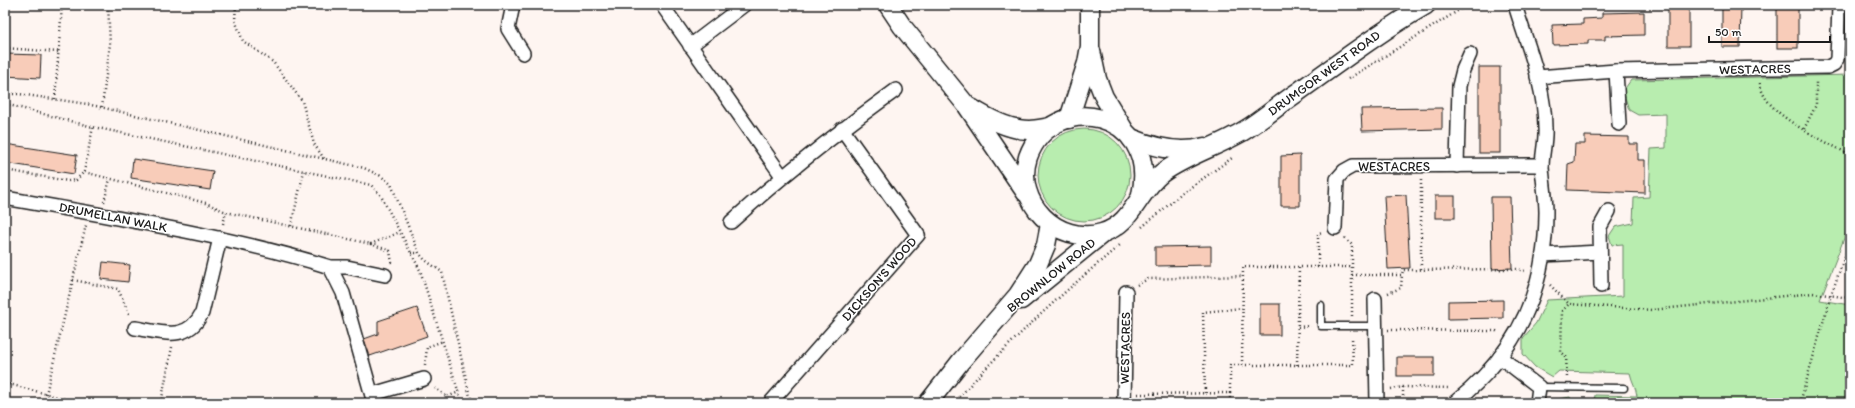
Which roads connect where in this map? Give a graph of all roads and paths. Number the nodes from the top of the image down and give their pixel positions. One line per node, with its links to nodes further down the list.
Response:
1 (62, 5): 16 (path)
2 (108, 5): 29 (path)
3 (236, 5): 40 (path)
4 (514, 5): 17 (street)
5 (662, 5): 13 (street)
6 (744, 5): 13 (street)
7 (888, 5): 28 (main road)
8 (1090, 5): 14 (main road)
9 (1426, 5): 37 (main road, DRUMGOR WEST ROAD)
10 (1471, 5): 23 (path)
11 (1515, 5): 22 (street)
12 (1839, 6): 19 (street, WESTACRES)
13 (690, 46): 47 (street)
14 (1090, 46): 30 (main road); 36 (main road)
15 (5, 48): 16 (path)
16 (58, 52): 26 (path)
17 (523, 53)
18 (1470, 54): 43 (street)
19 (1816, 68): 20 (street, WESTACRES); 35 (path)
20 (1758, 69): 21 (street, WESTACRES); 35 (path)
21 (1616, 71): 22 (street, WESTACRES); 31 (street)
22 (1538, 77): 41 (street)
23 (1342, 83)
24 (896, 90): 34 (street)
25 (5, 94): 26 (path)
26 (55, 99): 29 (path)
27 (5, 104): 32 (path)
28 (967, 106): 33 (main road); 49 (main road)
29 (102, 107): 40 (path)
30 (1068, 119): 33 (main road); 36 (main road)
31 (1619, 124)
32 (93, 127): 45 (path); 46 (path)
33 (1051, 127): 49 (main road)
34 (842, 129): 47 (street); 117 (street, DICKSON'S WOOD)
35 (1804, 129): 39 (path)
36 (1127, 134): 37 (main road, DRUMGOR WEST ROAD); 50 (main road)
37 (1222, 142): 50 (main road, DRUMGOR WEST ROAD)
38 (1236, 155): 58 (path)
39 (1850, 155)
40 (325, 160): 67 (path)
41 (1542, 165): 43 (street, WESTACRES); 68 (street)
42 (1421, 166): 43 (street, WESTACRES); 57 (street, WESTACRES); 73 (path)
43 (1458, 166)
44 (5, 170): 46 (path)
45 (304, 171): 56 (path); 59 (path)
46 (84, 172): 48 (path)
47 (782, 176): 54 (street)
48 (110, 179): 53 (path); 56 (path)
49 (1028, 195): 55 (main road)
50 (1141, 195): 60 (main road)
51 (5, 198): 53 (street, DRUMELLAN WALK)
52 (1609, 211): 65 (street)
53 (95, 212): 61 (street, DRUMELLAN WALK); 79 (path)
54 (731, 222)
55 (1050, 224): 60 (main road); 88 (main road, BROWNLOW ROAD)
56 (291, 226): 64 (path)
57 (1335, 228): 70 (path); 71 (path)
58 (1136, 231)
59 (400, 232): 64 (path); 66 (path)
60 (1103, 233): 88 (main road, BROWNLOW ROAD)
61 (220, 238): 72 (street, DRUMELLAN WALK); 93 (street)
62 (1124, 241): 119 (path)
63 (1850, 242): 82 (path)
64 (371, 244): 75 (path)
65 (1600, 252): 68 (street); 80 (street)
66 (411, 253): 67 (path); 94 (path)
67 (419, 253): 116 (path)
68 (1543, 255): 74 (street)
69 (1299, 267): 70 (path); 78 (path); 97 (path)
70 (1318, 267): 71 (path)
71 (1352, 267): 76 (path)
72 (330, 268): 75 (street); 111 (street)
73 (1421, 270): 74 (path); 77 (path)
74 (1539, 274): 85 (path); 95 (street)
75 (385, 275)
76 (1352, 275): 77 (path); 89 (path)
77 (1402, 275): 84 (path)
78 (1243, 276): 81 (path); 87 (path)
79 (73, 280): 90 (path); 108 (path)
80 (1601, 286)
81 (1126, 292): 112 (street, WESTACRES)
82 (1831, 295): 83 (path); 85 (path); 124 (path)
83 (1850, 298)
84 (1375, 299): 91 (street)
85 (1569, 304): 102 (path)
86 (1321, 305): 89 (lane)
87 (1242, 308): 96 (path); 106 (path)
88 (1000, 316): 118 (main road, BROWNLOW ROAD)
89 (1352, 326): 91 (lane); 97 (path)
90 (135, 328): 93 (street)
91 (1376, 328): 92 (path); 110 (street)
92 (1496, 331)
93 (174, 335): 114 (path)
94 (443, 341): 98 (path); 105 (path)
95 (1500, 357): 101 (street); 103 (street)
96 (1242, 365): 97 (path); 107 (path)
97 (1297, 365)
98 (424, 379): 111 (street)
99 (5, 383): 108 (path)
100 (1403, 386): 103 (path); 110 (path); 121 (path)
101 (1539, 387): 102 (lane); 123 (street)
102 (1567, 387): 104 (lane)
103 (1473, 388): 122 (street)
104 (1624, 388)
105 (459, 392): 109 (path); 115 (path)
106 (1205, 393): 107 (path); 112 (path)
107 (1230, 393): 120 (path)
108 (46, 394): 113 (path)
109 (447, 397)
110 (1377, 397)
111 (373, 398)
112 (1124, 399)
113 (91, 403)
114 (161, 403)
115 (462, 403)
116 (475, 403)
117 (770, 403)
118 (928, 403)
119 (954, 403)
120 (1230, 403)
121 (1404, 403)
122 (1454, 403)
123 (1537, 403)
124 (1800, 403)

